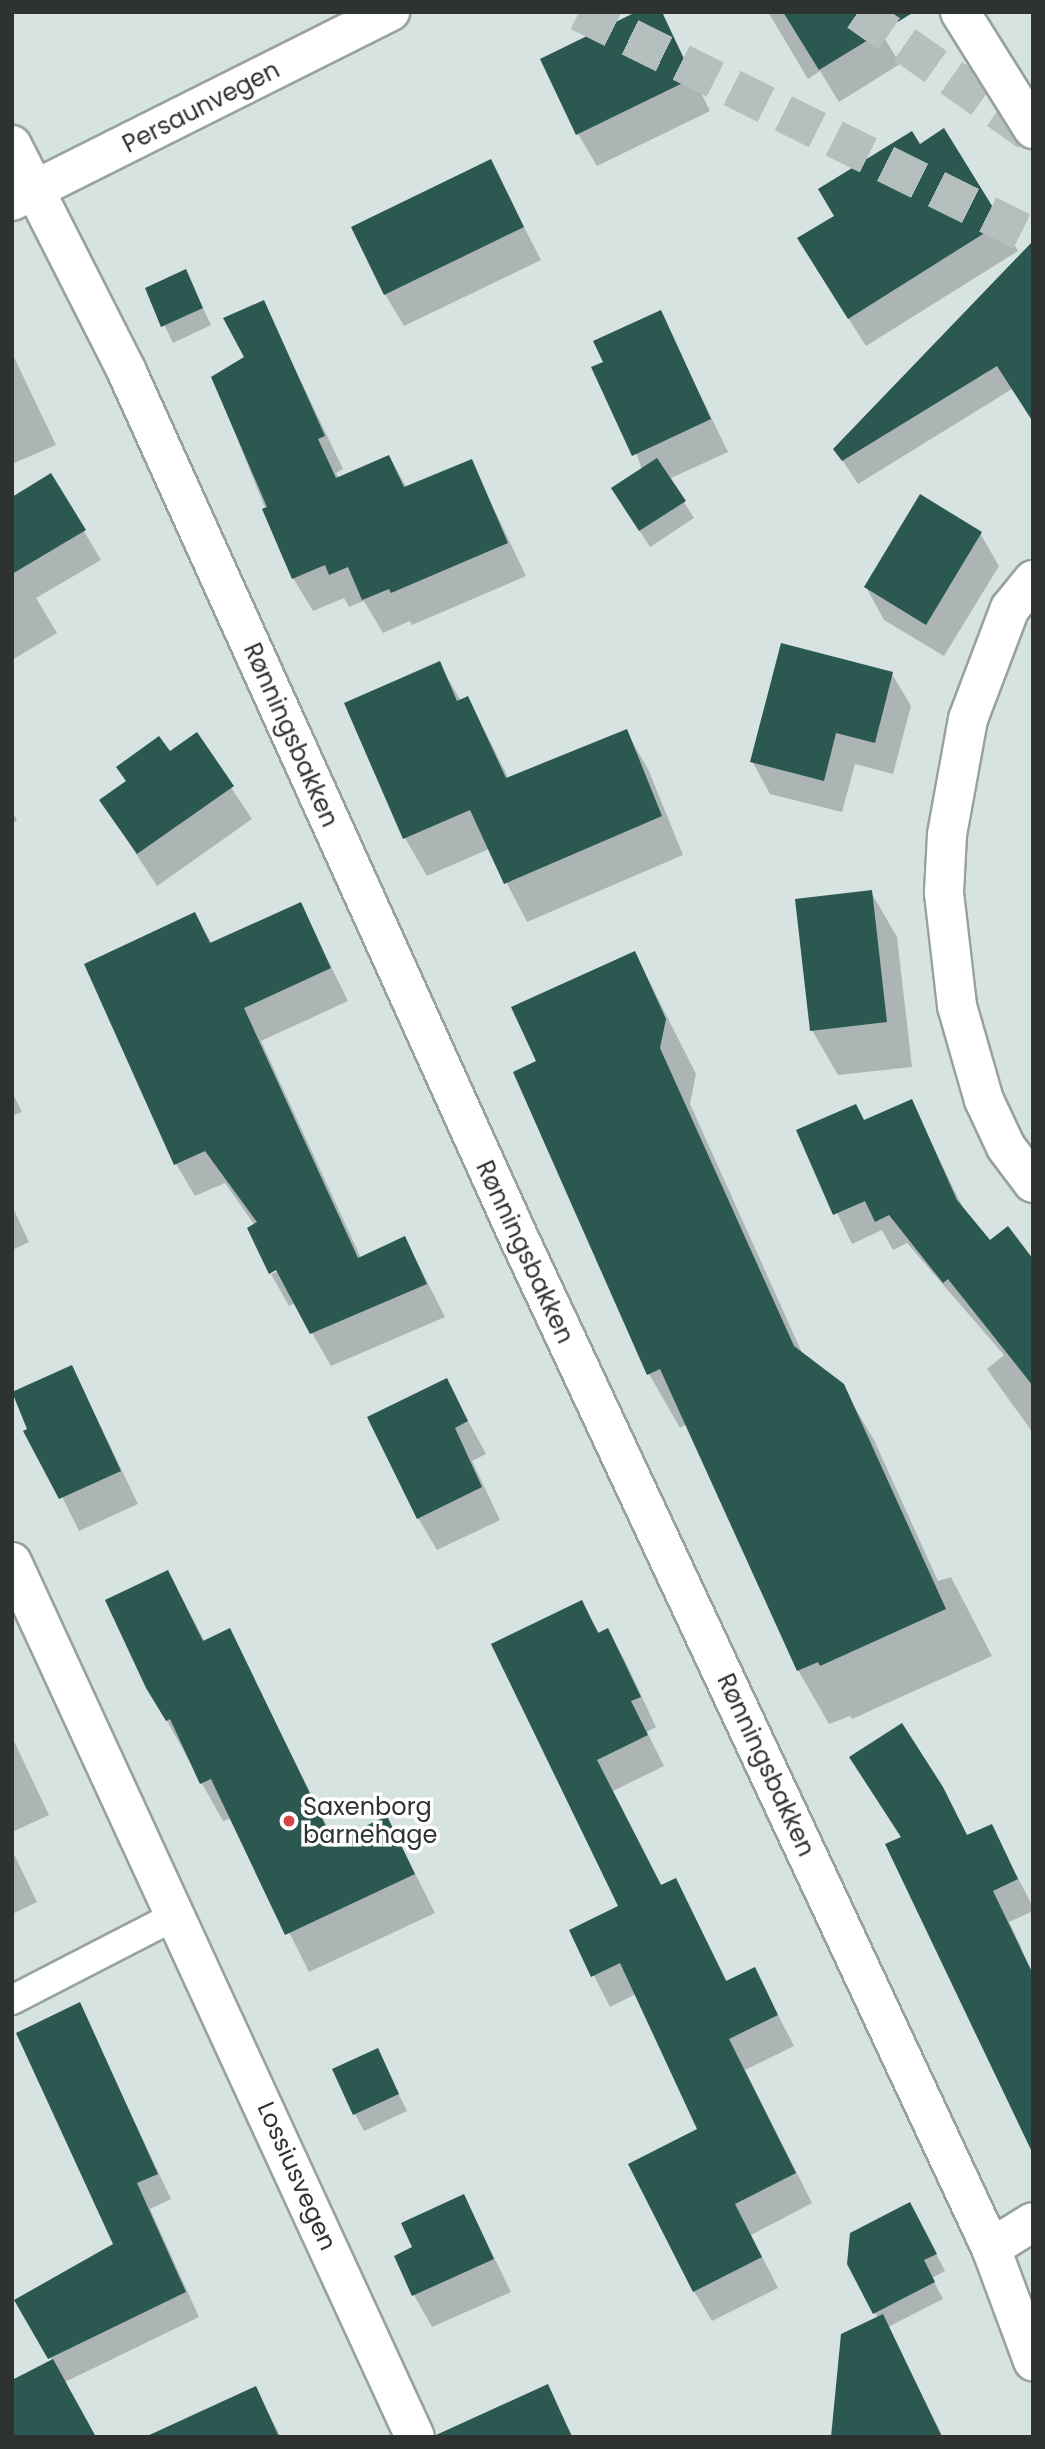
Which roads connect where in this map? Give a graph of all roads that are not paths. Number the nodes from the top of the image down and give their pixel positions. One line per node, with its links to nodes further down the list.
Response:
1 (390, 12): 5 (street, Persaunvegen)
2 (960, 12): 3 (street)
3 (1033, 129)
4 (12, 145): 5 (street, Rønningsbakken)
5 (24, 195): 12 (street, Rønningsbakken)
6 (1033, 580): 7 (street)
7 (1033, 1183)
8 (12, 1562): 9 (street, Lossiusvegen)
9 (177, 1915): 10 (lane); 14 (street, Lossiusvegen)
10 (12, 2000)
11 (1033, 2222): 12 (street)
12 (991, 2248): 13 (street, Rønningsbakken)
13 (1033, 2361)
14 (415, 2437)

